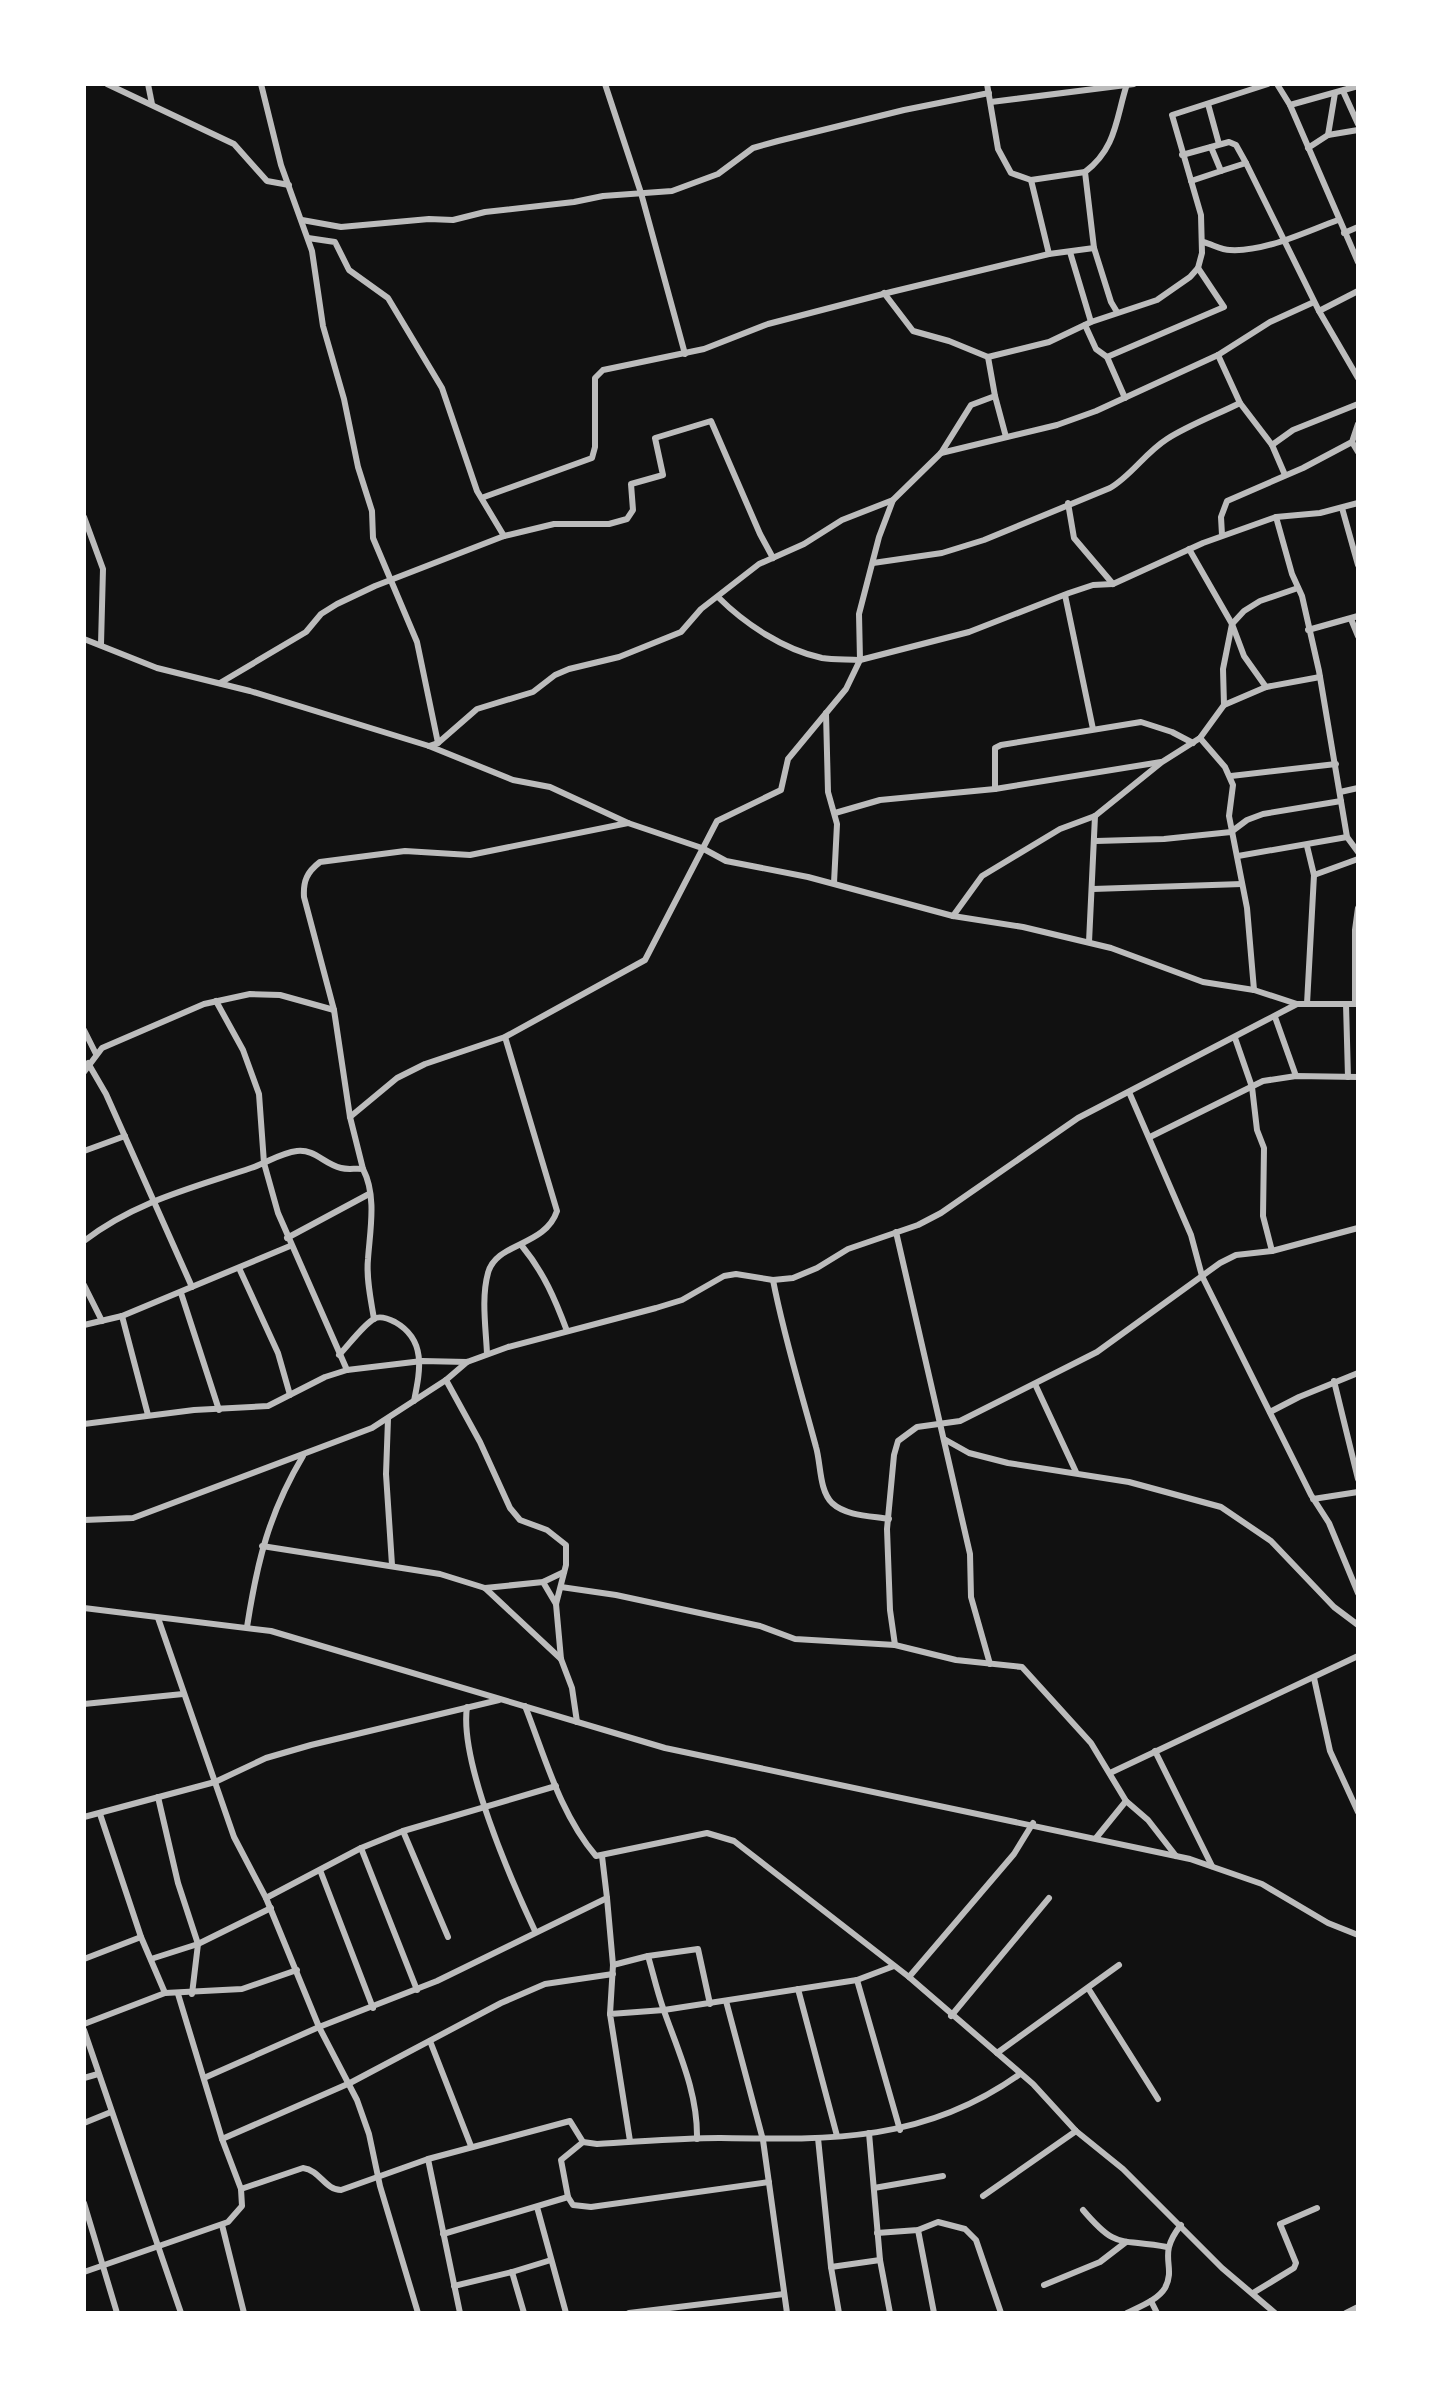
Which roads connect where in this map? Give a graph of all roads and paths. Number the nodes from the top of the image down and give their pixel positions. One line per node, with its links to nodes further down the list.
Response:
1 (107, 84): 14 (street)
2 (148, 84): 14 (street)
3 (261, 84): 29 (street)
4 (605, 84): 30 (street)
5 (988, 84): 12 (street)
6 (1127, 84): 7 (street); 13 (street); 26 (street)
7 (1135, 84)
8 (1268, 84): 15 (street)
9 (1277, 84): 16 (street)
10 (1358, 86): 11 (street)
11 (1339, 92): 16 (street); 17 (street); 19 (street)
12 (989, 93): 13 (street); 30 (street)
13 (991, 102): 27 (street)
14 (152, 104): 29 (street)
15 (1208, 104): 20 (street); 23 (street)
16 (1290, 105): 22 (street)
17 (1358, 124)
18 (1358, 130): 19 (street)
19 (1328, 135): 22 (street)
20 (1219, 144): 21 (street); 24 (street)
21 (1210, 147): 23 (street); 25 (street)
22 (1308, 148): 32 (street)
23 (1182, 155): 28 (street)
24 (1246, 163): 25 (street); 37 (street)
25 (1221, 171): 28 (street)
26 (1085, 172): 27 (street); 40 (street)
27 (1031, 180): 42 (street)
28 (1191, 181): 39 (street)
29 (289, 185): 31 (street)
30 (641, 193): 33 (street); 51 (street)
31 (302, 220): 33 (street); 36 (street)
32 (1338, 220): 35 (street); 37 (street)
33 (341, 227): 38 (street)
34 (1358, 227): 35 (street)
35 (1344, 233): 43 (street)
36 (308, 238): 38 (street); 81 (street)
37 (1283, 240): 39 (street); 47 (street)
38 (335, 242): 68 (street)
39 (1203, 242): 44 (street)
40 (1094, 248): 41 (street); 49 (street)
41 (1070, 253): 42 (street); 50 (street)
42 (1049, 254): 46 (street)
43 (1358, 262)
44 (1198, 268): 49 (street); 54 (street)
45 (1358, 291): 48 (street)
46 (884, 293): 51 (street); 53 (street)
47 (1314, 302): 48 (street); 52 (street)
48 (1319, 311): 55 (street)
49 (1117, 312): 50 (street)
50 (1088, 323): 53 (street); 54 (street)
51 (685, 354): 68 (street)
52 (1218, 355): 57 (street); 58 (street)
53 (988, 357): 56 (street)
54 (1107, 357): 57 (street)
55 (1358, 378)
56 (995, 396): 62 (street); 66 (street)
57 (1125, 398): 62 (street)
58 (1240, 402): 64 (street); 70 (street)
59 (1358, 404): 64 (street)
60 (1358, 424): 61 (street)
61 (1357, 435): 63 (street)
62 (1006, 437): 66 (street)
63 (1352, 442): 65 (street); 67 (street)
64 (1272, 445): 67 (street)
65 (1358, 452)
66 (942, 453): 69 (street)
67 (1285, 475): 75 (street)
68 (484, 497): 76 (street)
69 (893, 500): 78 (street); 79 (street)
70 (1068, 503): 79 (street); 82 (street)
71 (1358, 503): 72 (street)
72 (1342, 508): 74 (street); 80 (street)
73 (84, 517): 91 (street)
74 (1276, 517): 75 (street); 83 (street)
75 (1222, 535): 77 (street)
76 (504, 536): 78 (street); 81 (street)
77 (1189, 549): 82 (street); 87 (street)
78 (774, 558): 85 (street)
79 (873, 563): 92 (street)
80 (1358, 565)
81 (393, 581): 94 (street); 100 (street)
82 (1113, 584): 84 (street)
83 (1298, 588): 87 (street); 88 (street)
84 (1065, 595): 92 (street); 98 (street)
85 (718, 597): 92 (street); 100 (street)
86 (1354, 618): 88 (street); 89 (street)
87 (1232, 624): 95 (street); 96 (street)
88 (1308, 630): 93 (street)
89 (1358, 636)
90 (84, 639): 91 (street)
91 (101, 644): 94 (street)
92 (860, 660): 97 (street)
93 (1320, 677): 95 (street); 104 (street)
94 (220, 683): 102 (street)
95 (1266, 687): 96 (street)
96 (1224, 705): 99 (street)
97 (826, 713): 110 (street); 117 (street)
98 (1093, 729): 101 (street); 107 (street)
99 (1200, 738): 101 (street); 105 (street)
100 (438, 743): 102 (street)
101 (1193, 743): 103 (street)
102 (429, 746): 112 (street)
103 (1162, 762): 107 (street); 111 (street)
104 (1336, 764): 105 (street); 108 (street)
105 (1231, 776): 113 (street)
106 (1358, 788): 108 (street)
107 (995, 789): 110 (street)
108 (1340, 792): 109 (street)
109 (1341, 801): 113 (street); 114 (street)
110 (835, 813): 122 (street)
111 (1095, 816): 115 (street); 126 (street)
112 (628, 823): 117 (street); 134 (street)
113 (1231, 832): 115 (street); 119 (street)
114 (1347, 837): 116 (street); 118 (street)
115 (1096, 841): 124 (street)
116 (1307, 846): 119 (street); 121 (street)
117 (702, 848): 122 (street); 137 (street)
118 (1358, 852)
119 (1238, 856): 123 (street)
120 (1358, 859): 121 (street)
121 (1314, 875): 131 (street)
122 (834, 883): 126 (street)
123 (1242, 884): 124 (street); 128 (street)
124 (1093, 889): 127 (street)
125 (1358, 908): 133 (street)
126 (953, 916): 127 (street)
127 (1089, 942): 128 (street)
128 (1254, 990): 130 (street)
129 (216, 1001): 134 (street); 139 (street); 151 (street)
130 (1297, 1004): 131 (street); 135 (street)
131 (1307, 1004): 132 (street)
132 (1346, 1004): 133 (street); 143 (street)
133 (1356, 1004)
134 (334, 1010): 147 (street)
135 (1275, 1017): 138 (street); 142 (street)
136 (84, 1030): 139 (street)
137 (505, 1037): 147 (street); 159 (street)
138 (1235, 1038): 145 (street); 146 (street)
139 (96, 1054): 140 (street)
140 (88, 1063): 141 (street); 148 (street)
141 (84, 1072)
142 (1296, 1076): 143 (street); 145 (street)
143 (1348, 1077): 144 (street)
144 (1358, 1077)
145 (1252, 1087): 149 (street); 161 (street)
146 (1129, 1092): 149 (street); 156 (street)
147 (350, 1116): 152 (street)
148 (125, 1136): 150 (street); 154 (street)
149 (1150, 1137): 163 (street)
150 (84, 1151)
151 (264, 1163): 152 (street); 154 (street); 157 (street)
152 (363, 1169): 153 (street)
153 (369, 1194): 157 (street); 169 (street)
154 (152, 1202): 158 (street); 166 (street)
155 (1358, 1228): 161 (street)
156 (896, 1232): 164 (street); 189 (street)
157 (287, 1238): 160 (street)
158 (84, 1241)
159 (522, 1246): 172 (street); 173 (street)
160 (290, 1247): 162 (street); 174 (street)
161 (1272, 1251): 163 (street)
162 (239, 1268): 166 (street); 182 (street)
163 (1202, 1276): 181 (street); 185 (street)
164 (773, 1280): 172 (street); 197 (street)
165 (84, 1285): 170 (street)
166 (192, 1287): 167 (street)
167 (181, 1293): 168 (street); 184 (street)
168 (122, 1316): 170 (street); 186 (street)
169 (374, 1319): 174 (street); 175 (street)
170 (102, 1321): 171 (street)
171 (84, 1325)
172 (567, 1331): 173 (street)
173 (487, 1354): 176 (street)
174 (339, 1355): 177 (street)
175 (422, 1361): 176 (street); 177 (street); 183 (street)
176 (467, 1362): 179 (street)
177 (346, 1370): 182 (street)
178 (1358, 1373): 180 (street)
179 (446, 1380): 183 (street); 201 (street)
180 (1334, 1381): 185 (street); 192 (street)
181 (1035, 1384): 189 (street); 193 (street)
182 (290, 1395): 184 (street)
183 (413, 1402): 187 (street)
184 (219, 1410): 186 (street)
185 (1270, 1412): 196 (street)
186 (148, 1415): 188 (street)
187 (388, 1419): 191 (street); 200 (street)
188 (84, 1424)
189 (939, 1425): 190 (street); 197 (street)
190 (944, 1439): 193 (street); 214 (street)
191 (303, 1455): 198 (street); 199 (street)
192 (1356, 1461): 194 (street)
193 (1076, 1472): 209 (street)
194 (1358, 1479)
195 (1358, 1492): 196 (street)
196 (1313, 1499): 205 (street)
197 (889, 1519): 211 (street)
198 (84, 1520)
199 (262, 1546): 200 (street); 210 (street)
200 (392, 1565): 204 (street)
201 (564, 1572): 202 (street); 203 (street)
202 (543, 1582): 204 (street); 206 (street)
203 (561, 1587): 206 (street); 211 (street)
204 (485, 1588): 213 (street)
205 (1358, 1593)
206 (556, 1604): 213 (street)
207 (84, 1608): 208 (street)
208 (158, 1618): 210 (street); 216 (street)
209 (1358, 1625)
210 (247, 1627): 217 (street)
211 (895, 1646): 214 (street)
212 (1358, 1656): 215 (street)
213 (561, 1659): 221 (street)
214 (990, 1664): 223 (street)
215 (1314, 1678): 222 (street); 229 (street)
216 (183, 1694): 218 (street); 224 (street)
217 (501, 1699): 219 (street); 220 (street)
218 (84, 1704)
219 (525, 1706): 221 (street); 225 (street)
220 (467, 1707): 224 (street); 228 (street)
221 (577, 1722): 232 (street)
222 (1155, 1751): 223 (street); 238 (street)
223 (1110, 1773): 227 (street)
224 (215, 1782): 226 (street); 240 (street)
225 (556, 1786): 228 (street); 236 (street)
226 (158, 1797): 230 (street); 248 (street)
227 (1126, 1801): 234 (street); 237 (street)
228 (486, 1805): 233 (street); 244 (street)
229 (1358, 1812)
230 (100, 1814): 231 (street); 246 (street)
231 (84, 1817)
232 (1033, 1824): 234 (street); 257 (street)
233 (403, 1831): 235 (street); 247 (street)
234 (1096, 1838): 237 (street)
235 (362, 1847): 239 (street); 261 (street)
236 (602, 1856): 241 (street); 254 (street)
237 (1177, 1856): 238 (street)
238 (1212, 1866): 245 (street)
239 (320, 1870): 240 (street); 267 (street)
240 (266, 1898): 243 (street)
241 (607, 1898): 244 (street); 252 (street)
242 (1049, 1898): 270 (street)
243 (271, 1908): 248 (street); 255 (street)
244 (535, 1931): 261 (street)
245 (1358, 1935)
246 (141, 1937): 250 (street); 251 (street)
247 (448, 1937)
248 (198, 1944): 251 (street); 264 (street)
249 (648, 1956): 252 (street); 266 (street); 268 (street)
250 (84, 1959)
251 (151, 1959): 262 (street)
252 (613, 1965): 256 (street)
253 (1119, 1965): 259 (street)
254 (894, 1966): 257 (street); 258 (street)
255 (297, 1970): 264 (street); 272 (street)
256 (613, 1973): 269 (street); 274 (street)
257 (909, 1978): 270 (street)
258 (857, 1980): 260 (street); 284 (street)
259 (1088, 1988): 275 (street); 281 (street)
260 (798, 1989): 265 (street); 287 (street)
261 (417, 1990): 267 (street)
262 (165, 1993): 263 (street); 271 (street)
263 (178, 1994): 264 (street); 279 (street)
264 (192, 1994)
265 (726, 2001): 266 (street); 291 (street)
266 (710, 2004): 268 (street)
267 (373, 2008): 272 (street)
268 (664, 2010): 269 (street); 290 (street)
269 (610, 2014): 292 (street)
270 (951, 2016): 275 (street)
271 (84, 2024)
272 (319, 2027): 279 (street); 280 (street)
273 (84, 2030): 276 (street)
274 (430, 2040): 280 (street); 294 (street)
275 (997, 2053): 277 (street)
276 (98, 2074): 278 (street); 282 (street)
277 (1020, 2074): 284 (street); 285 (street)
278 (84, 2078)
279 (204, 2078): 289 (street)
280 (350, 2083): 289 (street); 297 (street)
281 (1158, 2099)
282 (111, 2112): 283 (street); 313 (street)
283 (84, 2123)
284 (900, 2130): 286 (street)
285 (1076, 2132): 301 (street); 308 (street)
286 (869, 2133): 287 (street); 299 (street)
287 (837, 2136): 288 (street)
288 (818, 2138): 291 (street); 318 (street)
289 (222, 2139): 300 (street)
290 (696, 2139): 291 (street); 292 (street)
291 (763, 2140): 298 (street)
292 (630, 2141): 293 (street)
293 (583, 2142): 294 (street); 302 (street)
294 (471, 2147): 295 (street)
295 (428, 2159): 297 (street); 311 (street)
296 (943, 2176): 299 (street)
297 (379, 2178): 300 (street); 330 (street)
298 (769, 2182): 302 (street); 324 (street)
299 (874, 2188): 310 (street)
300 (241, 2189): 307 (street)
301 (983, 2196)
302 (568, 2197): 304 (street)
303 (84, 2203): 317 (street)
304 (537, 2207): 311 (street); 315 (street)
305 (1317, 2208): 323 (street)
306 (1083, 2210): 312 (street)
307 (222, 2225): 313 (street); 329 (street)
308 (1181, 2225): 314 (street); 323 (street)
309 (918, 2230): 310 (street); 338 (street); 339 (street)
310 (877, 2233): 316 (street)
311 (443, 2234): 322 (street)
312 (1126, 2242): 314 (street); 321 (street)
313 (158, 2246): 317 (street); 328 (street)
314 (1167, 2246): 325 (street)
315 (551, 2260): 319 (street); 333 (street)
316 (880, 2260): 318 (street); 337 (street)
317 (102, 2266): 320 (street); 327 (street)
318 (831, 2267): 336 (street)
319 (512, 2272): 322 (street); 332 (street)
320 (84, 2273)
321 (1044, 2285)
322 (454, 2286): 331 (street)
323 (1253, 2293): 342 (street)
324 (784, 2294): 334 (street); 335 (street)
325 (1151, 2301): 340 (street); 341 (street)
326 (1358, 2307): 343 (street)
327 (117, 2313)
328 (181, 2313)
329 (244, 2313)
330 (418, 2313)
331 (460, 2313)
332 (524, 2313)
333 (564, 2313)
334 (629, 2313)
335 (788, 2313)
336 (839, 2313)
337 (890, 2313)
338 (934, 2313)
339 (1001, 2313)
340 (1127, 2313)
341 (1157, 2313)
342 (1275, 2313)
343 (1346, 2313)

